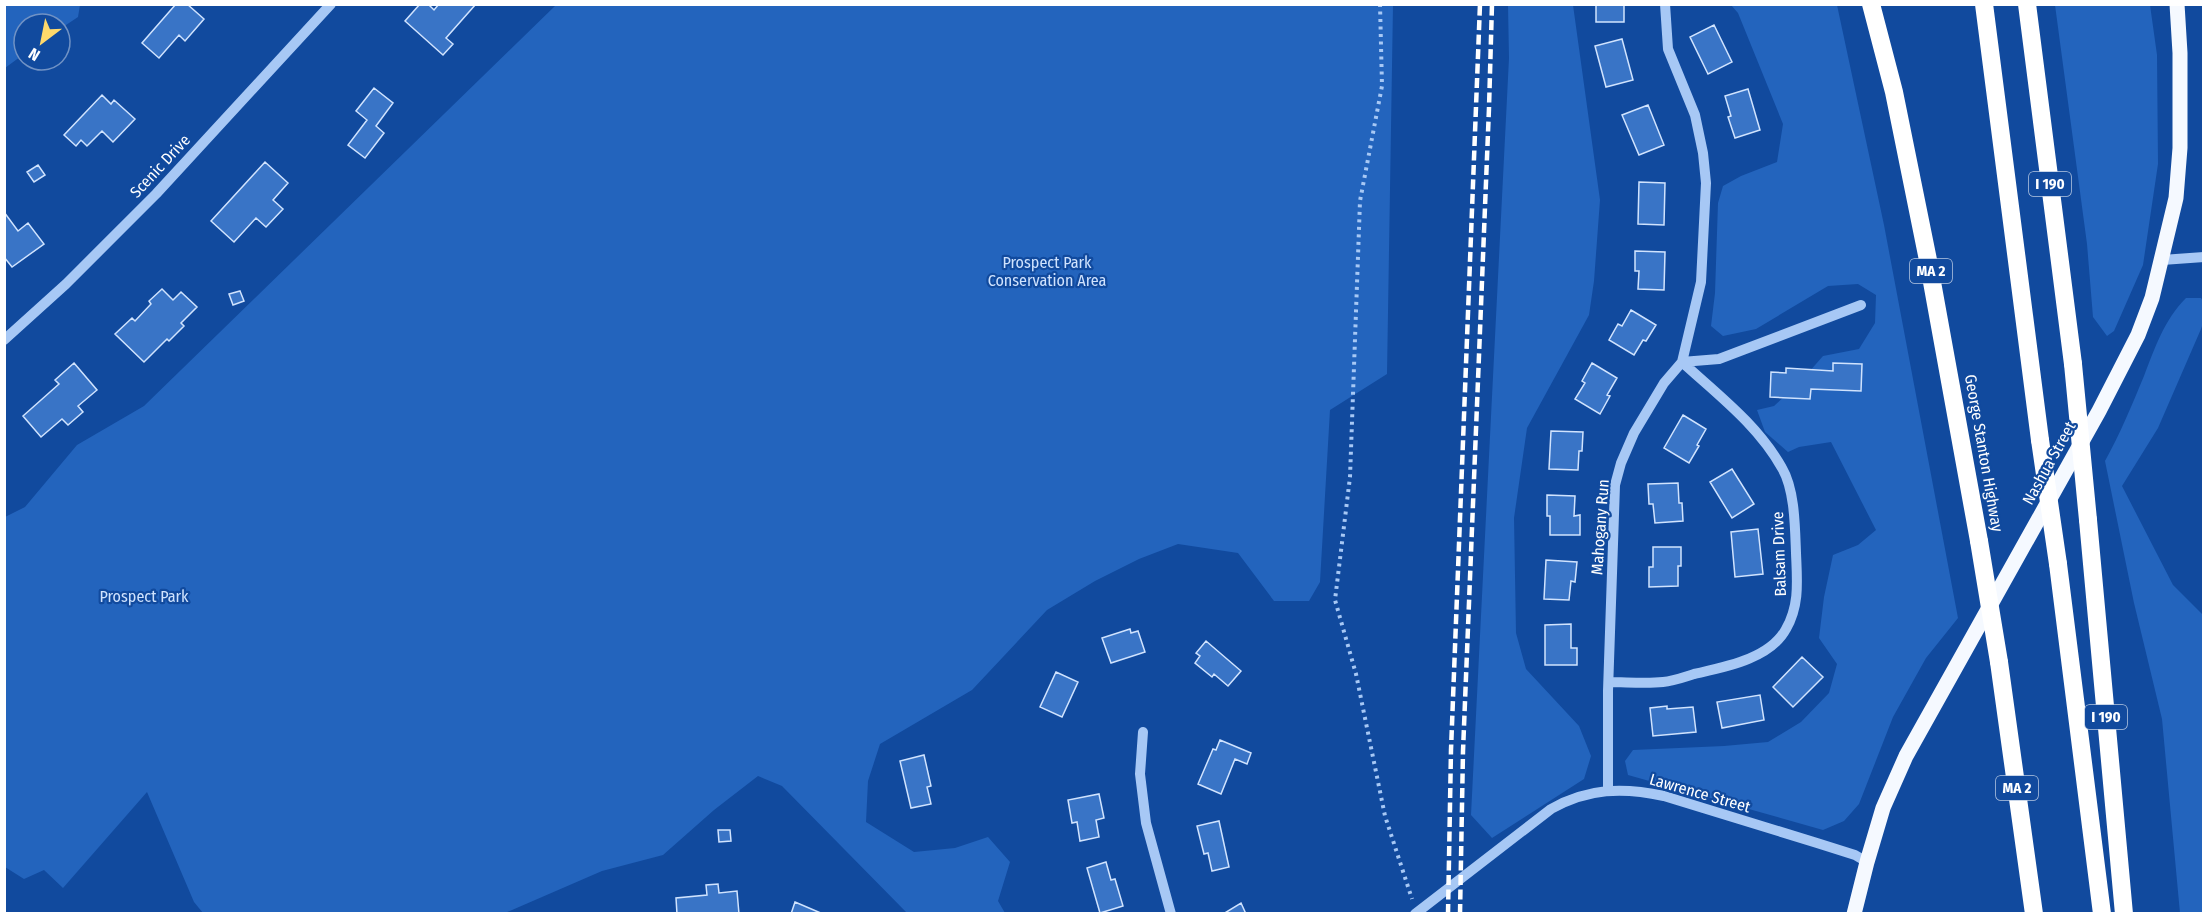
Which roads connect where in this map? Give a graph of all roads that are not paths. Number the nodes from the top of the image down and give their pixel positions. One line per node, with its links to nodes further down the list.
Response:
1 (331, 4): 12 (street, Scenic Drive)
2 (1665, 4): 13 (street, Mahogany Run)
3 (1871, 4): 8 (highway, George Stanton Highway / MA 2)
4 (1879, 4): 8 (highway)
5 (1984, 4): 22 (highway, bridge)
6 (2027, 4): 23 (highway, I 190, bridge)
7 (2177, 4): 10 (main road, Nashua Street)
8 (1894, 92): 21 (highway, George Stanton Highway / MA 2, bridge)
9 (2204, 257): 10 (street)
10 (2162, 260): 17 (main road, Nashua Street)
11 (1861, 305): 13 (street)
12 (4, 340)
13 (1682, 362): 14 (street, Mahogany Run); 14 (street, Balsam Drive)
14 (1609, 682): 16 (street, Mahogany Run)
15 (1143, 732): 19 (street)
16 (1608, 790): 17 (street, Lawrence Street); 18 (street, Lawrence Street)
17 (1867, 862): 20 (main road, Nashua Street)
18 (1415, 913)
19 (1171, 914)
20 (1854, 914)
21 (2034, 914)
22 (2102, 914)
23 (2124, 914)

